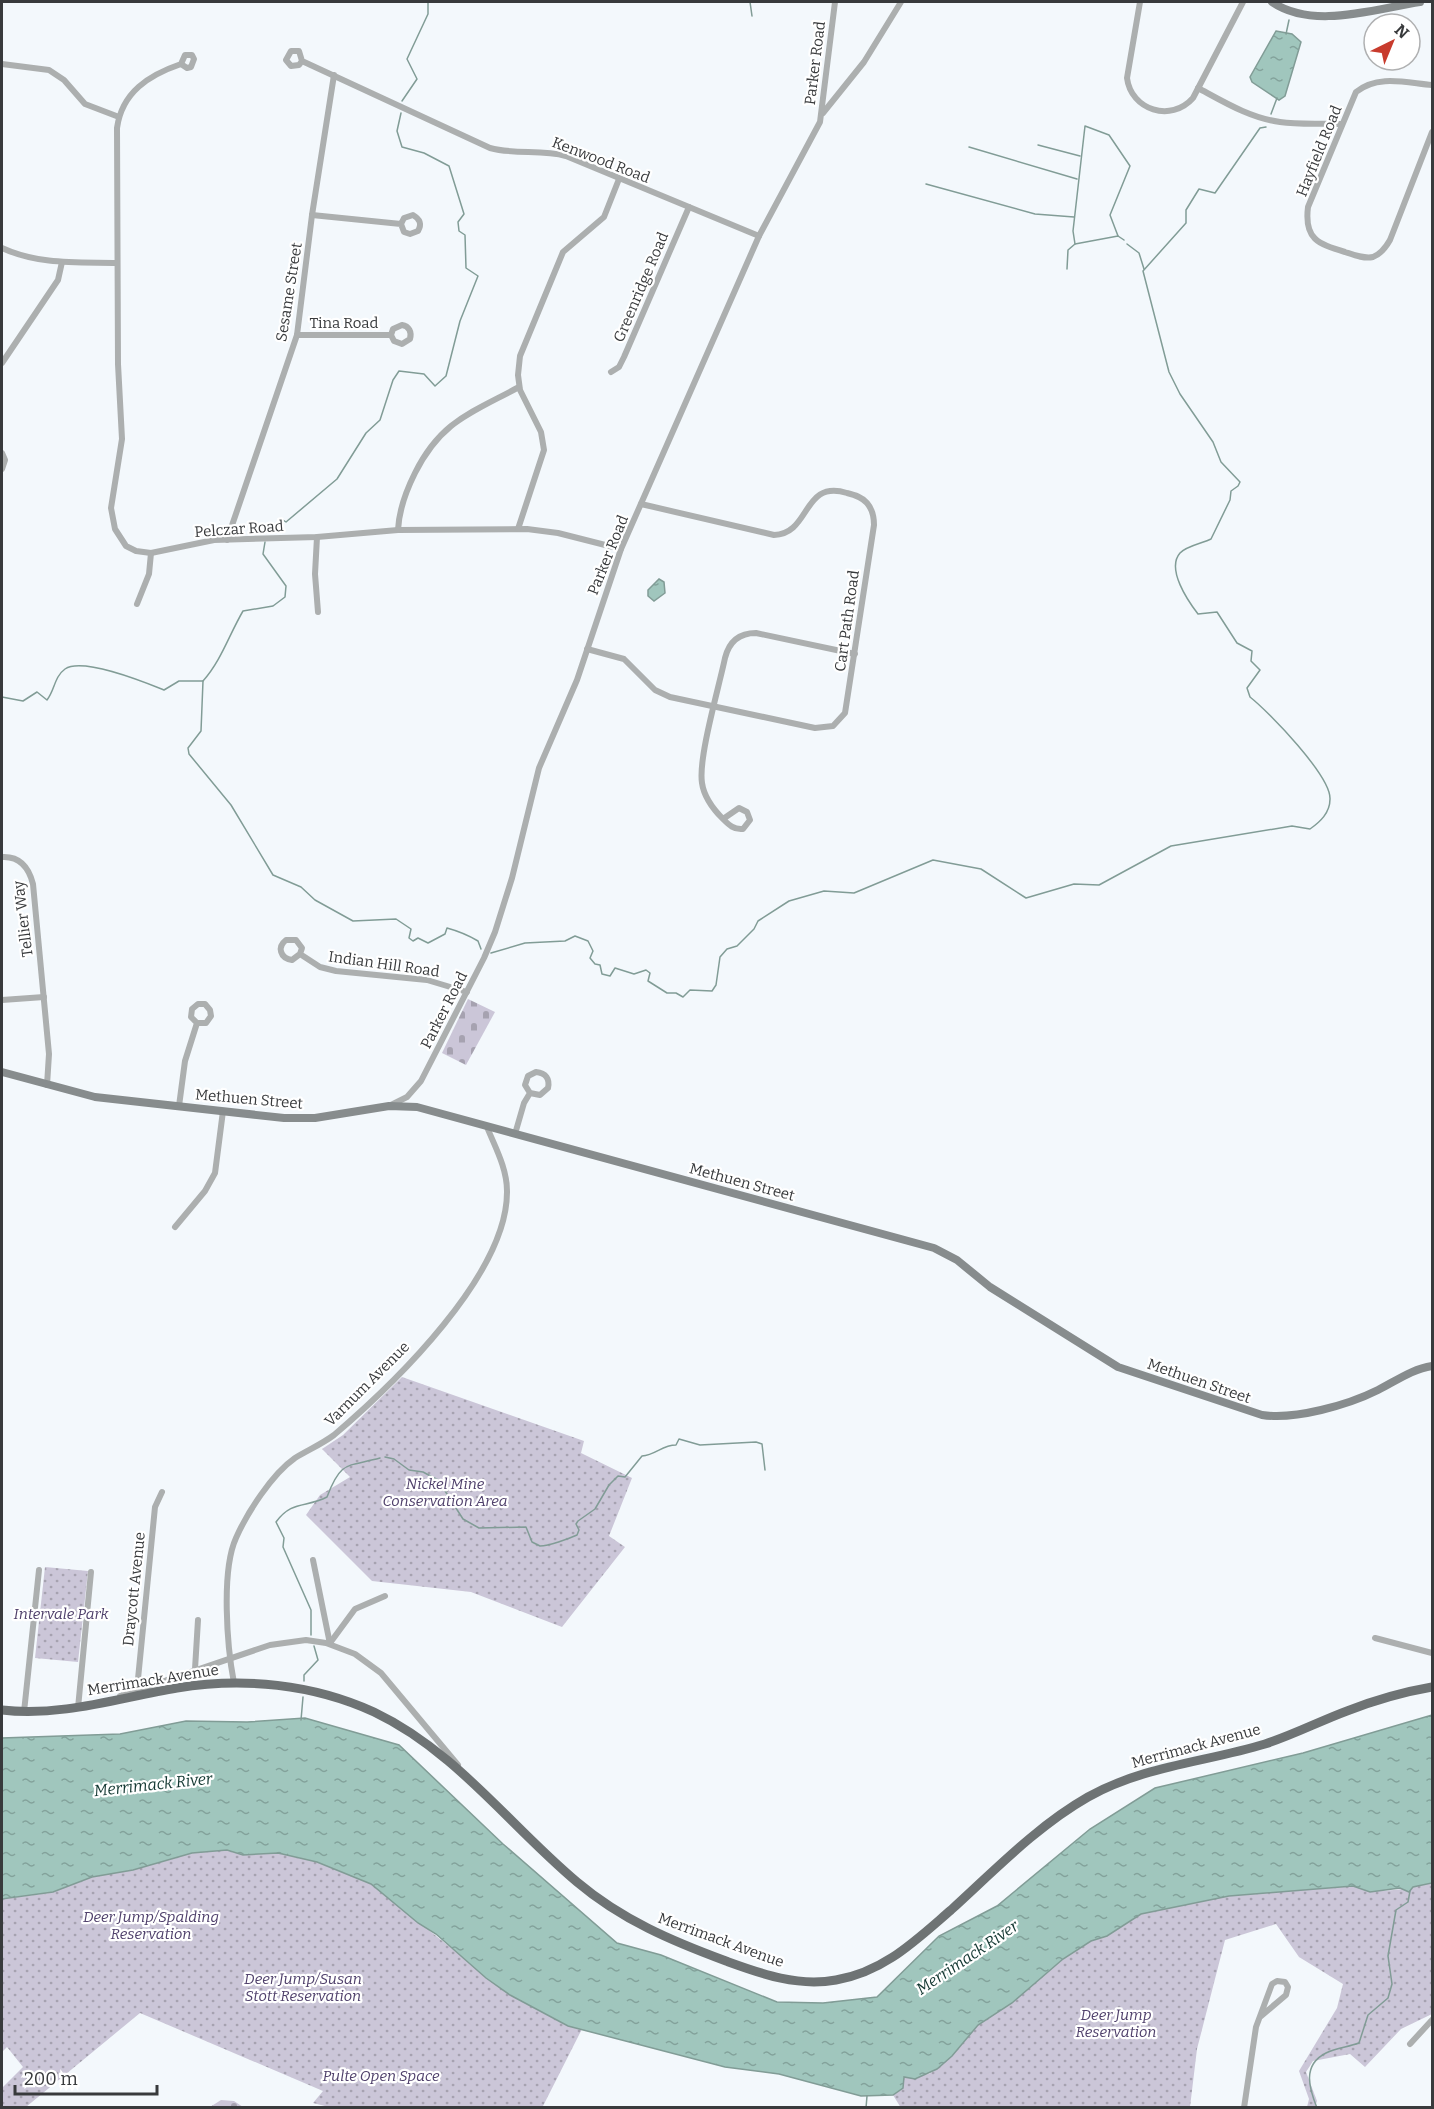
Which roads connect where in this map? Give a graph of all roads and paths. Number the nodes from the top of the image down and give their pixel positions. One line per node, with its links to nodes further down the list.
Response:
1 (835, 2): 13 (street, Parker Road)
2 (901, 2): 13 (street)
3 (1140, 2): 12 (street)
4 (1243, 2): 12 (street)
5 (1272, 2): 6 (street)
6 (1420, 2)
7 (302, 61): 10 (street, Kenwood Road)
8 (2, 64): 14 (street)
9 (181, 64): 14 (street)
10 (334, 75): 17 (street, Kenwood Road); 19 (street, Sesame Street)
11 (1432, 85): 15 (street, Hayfield Road)
12 (1198, 87): 15 (street)
13 (821, 116): 21 (street, Parker Road)
14 (118, 117): 24 (street)
15 (1342, 124): 16 (street, Hayfield Road)
16 (1432, 132)
17 (620, 178): 18 (street, Kenwood Road); 29 (street)
18 (689, 207): 21 (street, Kenwood Road); 28 (street, Greenridge Road)
19 (312, 215): 20 (street); 26 (street, Sesame Street)
20 (401, 224)
21 (759, 236): 32 (street, Parker Road)
22 (2, 248): 23 (street)
23 (62, 262): 24 (street); 27 (street)
24 (117, 263): 38 (street)
25 (391, 335): 26 (street, Tina Road)
26 (297, 336): 36 (street, Sesame Street)
27 (2, 363)
28 (611, 372)
29 (519, 387): 33 (street); 34 (street)
30 (2, 453): 31 (street)
31 (2, 469)
32 (641, 504): 37 (street, Parker Road); 42 (street, Cart Path Road)
33 (518, 529): 34 (street, Pelczar Road); 37 (street, Pelczar Road)
34 (398, 530): 35 (street, Pelczar Road)
35 (317, 537): 36 (street, Pelczar Road); 40 (street)
36 (227, 540): 38 (street, Pelczar Road)
37 (621, 549): 41 (street, Parker Road)
38 (151, 553): 39 (street)
39 (137, 604)
40 (318, 612)
41 (587, 649): 43 (street, Cart Path Road); 47 (street, Parker Road)
42 (855, 654): 43 (street); 43 (street, Cart Path Road)
43 (715, 707): 44 (street)
44 (723, 819)
45 (2, 857): 48 (street, Tellier Way)
46 (300, 954): 47 (street, Indian Hill Road)
47 (467, 992): 55 (street, Parker Road)
48 (44, 997): 49 (street); 52 (street, Tellier Way)
49 (2, 1000)
50 (197, 1023): 54 (street)
51 (2, 1072): 52 (street, Methuen Street)
52 (47, 1085): 54 (street, Methuen Street)
53 (530, 1093): 58 (street)
54 (179, 1106): 56 (street, Methuen Street)
55 (387, 1106): 56 (street, Methuen Street); 57 (street, Methuen Street)
56 (223, 1111): 59 (street)
57 (487, 1127): 58 (street, Methuen Street); 70 (street, Varnum Avenue)
58 (515, 1134): 60 (street, Methuen Street)
59 (175, 1227)
60 (1432, 1366)
61 (162, 1492): 74 (street, Draycott Avenue)
62 (314, 1560): 68 (street)
63 (39, 1570): 78 (street)
64 (91, 1572): 76 (street)
65 (385, 1596): 68 (street)
66 (198, 1620): 71 (street)
67 (1375, 1638): 69 (street)
68 (330, 1644): 70 (street); 79 (street)
69 (1432, 1653)
70 (229, 1657): 71 (street); 72 (street, Varnum Avenue)
71 (195, 1669): 74 (street)
72 (234, 1683): 75 (main road, Merrimack Avenue); 79 (main road, Merrimack Avenue)
73 (1432, 1686): 79 (main road, Merrimack Avenue)
74 (137, 1689): 75 (street)
75 (109, 1701): 76 (main road, Merrimack Avenue)
76 (78, 1708): 78 (main road, Merrimack Avenue)
77 (2, 1710): 78 (main road, Merrimack Avenue)
78 (24, 1712)
79 (474, 1784)
80 (1260, 2017): 80 (street); 83 (street)
81 (1432, 2020): 82 (street)
82 (1410, 2044)
83 (1244, 2108)

